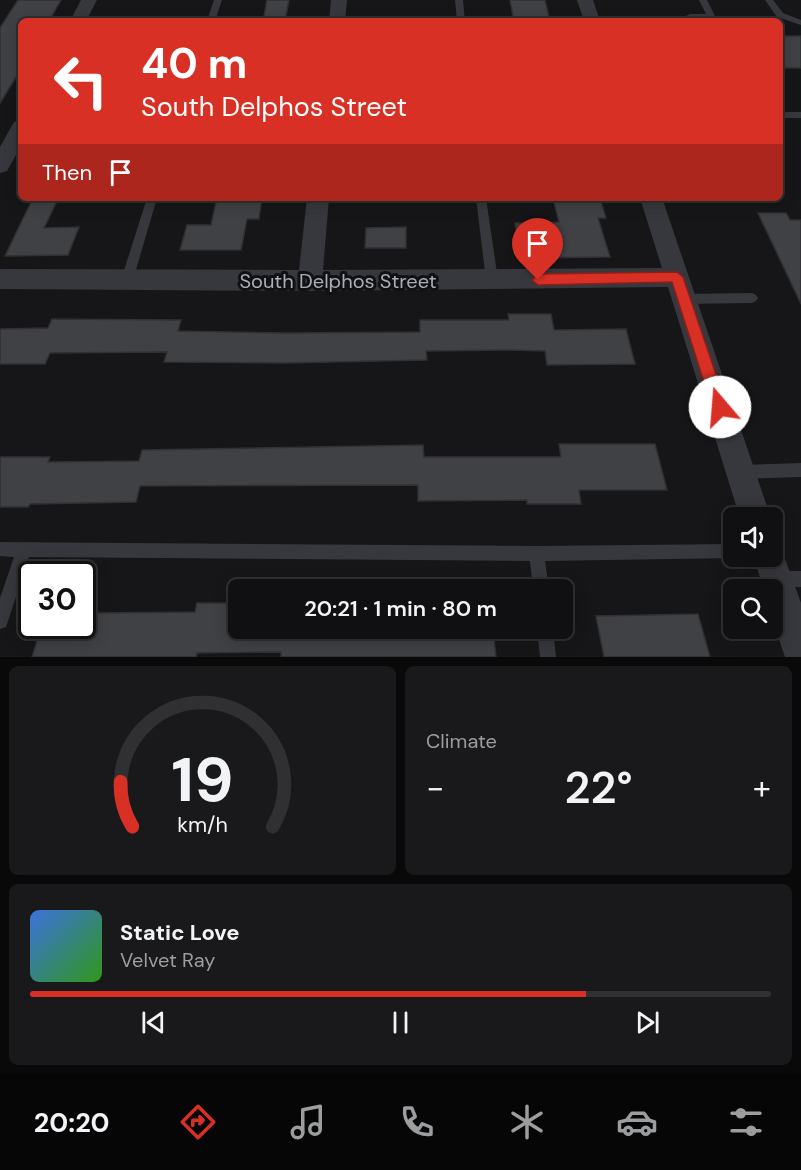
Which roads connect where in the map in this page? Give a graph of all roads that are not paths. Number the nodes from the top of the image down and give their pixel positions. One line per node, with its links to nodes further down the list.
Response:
1 (89, 0): 9 (street)
2 (218, 0): 10 (lane)
3 (339, 0): 11 (street)
4 (459, 0): 12 (lane)
5 (585, 0): 13 (street)
6 (703, 0): 8 (lane)
7 (769, 0): 14 (lane)
8 (690, 16)
9 (80, 18)
10 (212, 18)
11 (337, 18)
12 (461, 18)
13 (591, 18)
14 (801, 23)
15 (801, 115): 16 (lane)
16 (783, 116)
17 (18, 133): 18 (street)
18 (0, 166)
19 (151, 201): 24 (lane)
20 (318, 201): 26 (street)
21 (481, 201): 25 (lane)
22 (652, 201): 27 (street)
23 (0, 279): 24 (street, South Delphos Street)
24 (127, 280): 26 (street, South Delphos Street)
25 (492, 280): 26 (street, South Delphos Street); 27 (street, South Delphos Street)
26 (310, 281)
27 (680, 288): 28 (lane); 30 (street)
28 (752, 298)
29 (801, 470): 30 (lane)
30 (741, 472): 31 (street)
31 (752, 507)
32 (0, 549): 33 (lane)
33 (24, 549): 35 (lane); 38 (lane)
34 (723, 551): 35 (lane)
35 (537, 554): 37 (lane)
36 (782, 572): 40 (street)
37 (540, 579)
38 (0, 621)
39 (546, 639): 41 (lane)
40 (801, 653)
41 (548, 657)

